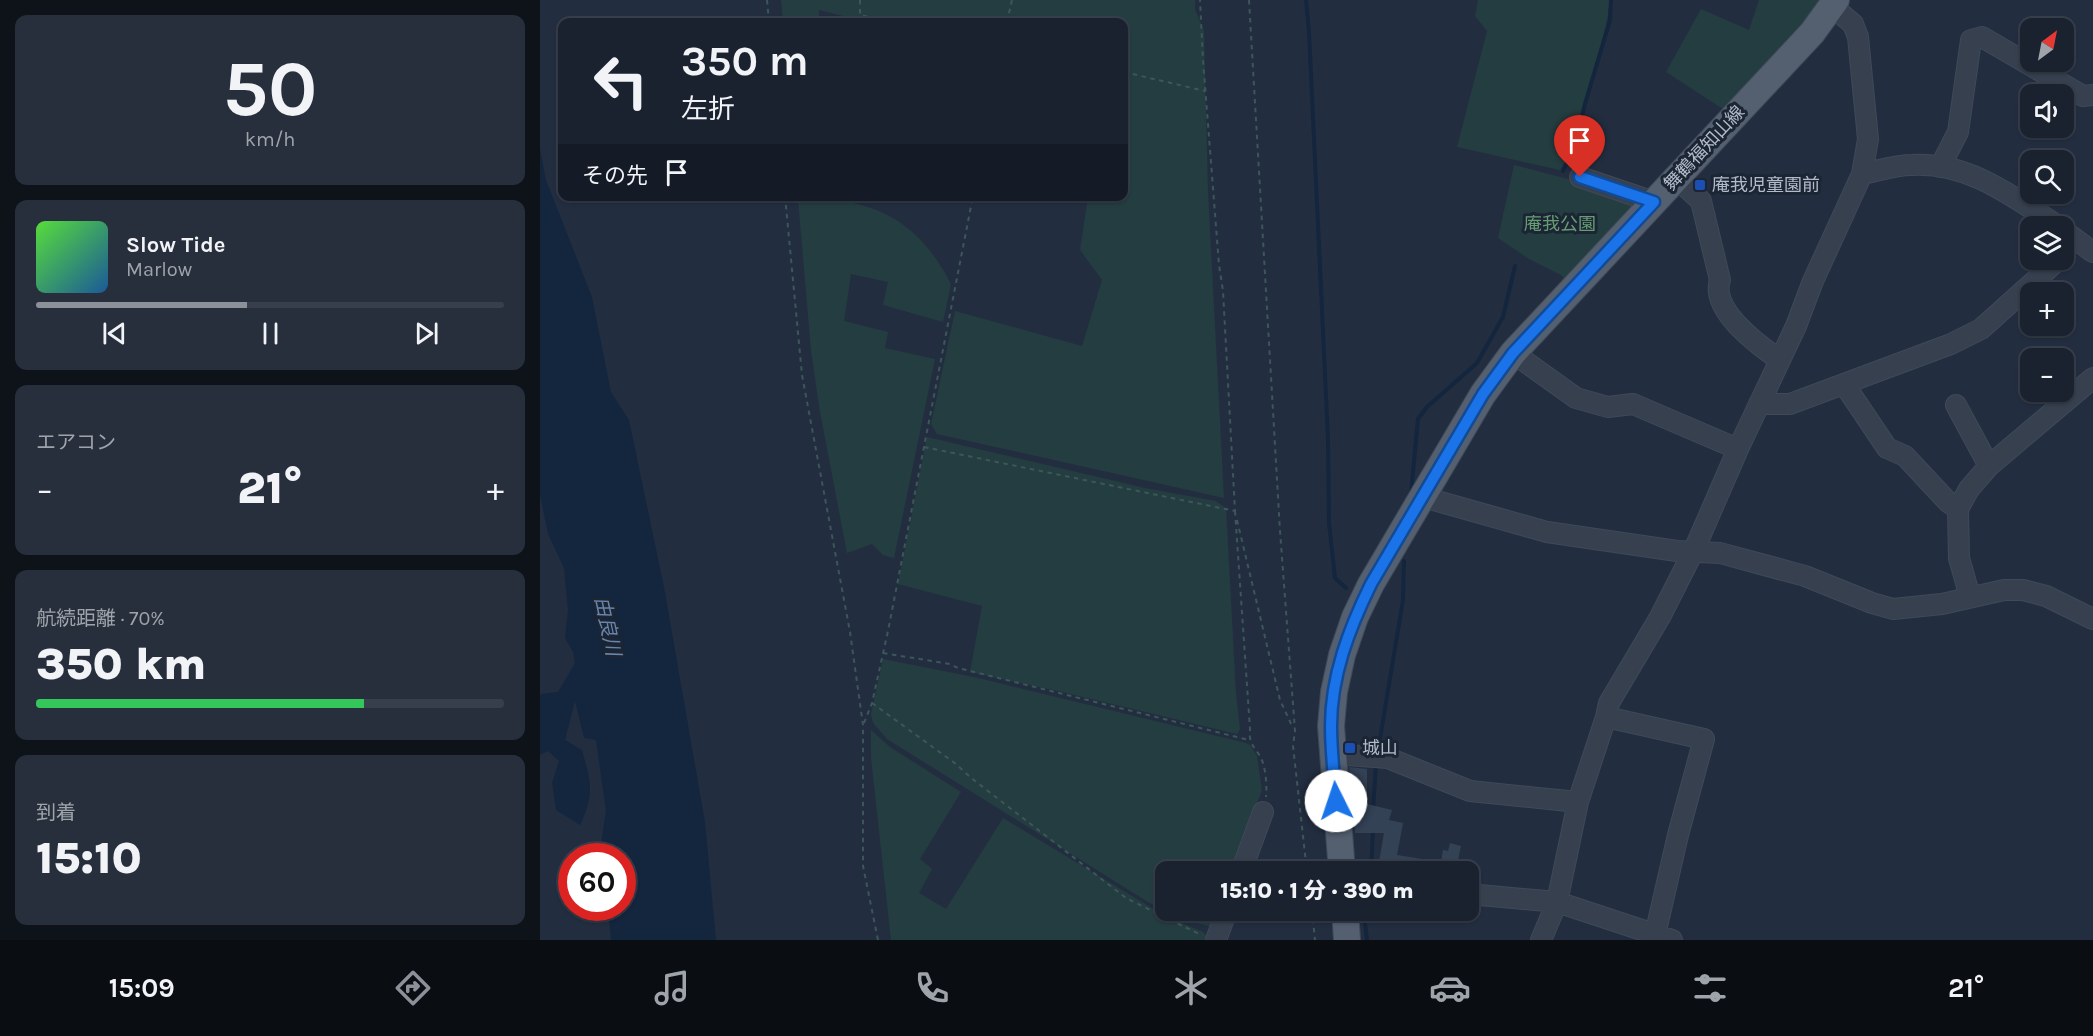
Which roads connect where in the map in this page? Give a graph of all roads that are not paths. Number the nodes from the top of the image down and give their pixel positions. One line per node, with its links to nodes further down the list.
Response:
1 (1835, 3): 4 (street); 6 (main road, 舞鶴福知山線)
2 (2093, 95): 3 (street)
3 (1940, 166): 4 (street); 8 (street)
4 (1862, 174): 14 (street)
5 (1580, 177): 7 (street)
6 (1676, 178): 7 (main road, 舞鶴福知山線); 14 (street)
7 (1654, 202): 13 (main road, 舞鶴福知山線)
8 (2043, 216)
9 (2074, 236): 10 (street)
10 (2089, 244): 11 (street)
11 (2074, 251)
12 (2047, 270): 16 (street)
13 (1513, 353): 19 (street); 21 (main road, 舞鶴福知山線)
14 (1780, 360): 17 (street)
15 (2093, 378): 20 (street)
16 (1844, 384): 17 (street); 22 (street)
17 (1759, 404): 19 (street)
18 (1956, 405): 20 (street)
19 (1738, 449): 23 (street)
20 (1989, 466): 22 (street)
21 (1423, 497): 23 (street); 27 (main road, 舞鶴福知山線)
22 (1958, 510): 24 (street)
23 (1694, 550): 24 (street); 26 (street)
24 (1970, 597): 25 (street)
25 (2093, 619)
26 (1606, 717): 28 (street); 37 (street)
27 (1333, 754): 28 (street); 31 (main road, 舞鶴福知山線)
28 (1578, 802): 33 (street)
29 (1263, 812): 30 (street)
30 (1245, 861)
31 (1341, 861)
32 (1479, 895): 33 (street)
33 (1557, 902): 37 (street); 39 (street)
34 (1219, 921): 36 (street)
35 (1346, 921): 38 (main road)
36 (1208, 937)
37 (1664, 937)
38 (1347, 940)
39 (1541, 940)

